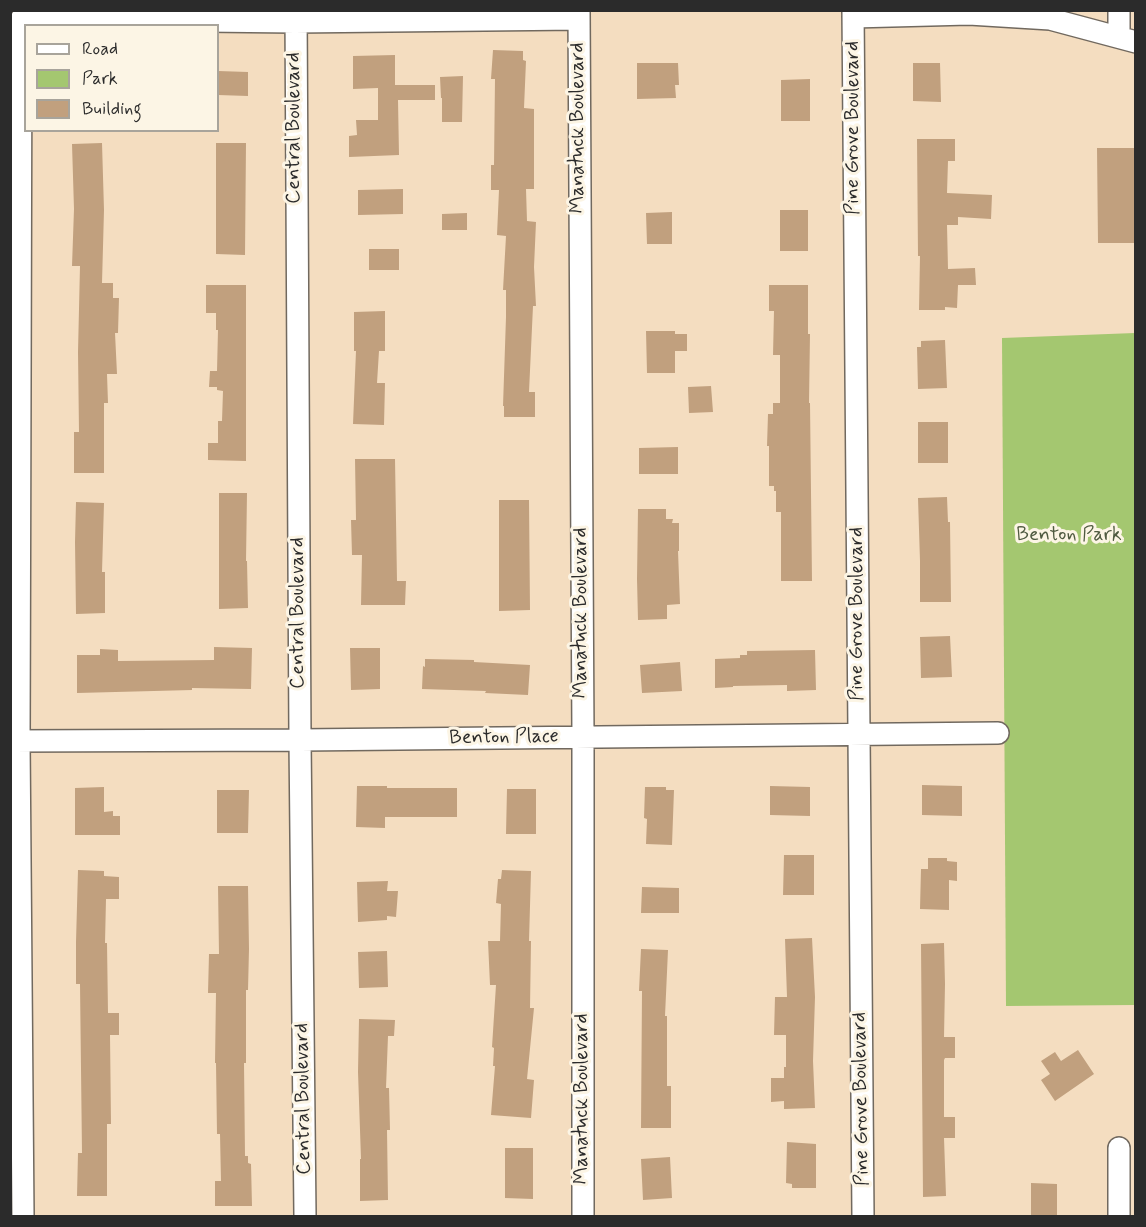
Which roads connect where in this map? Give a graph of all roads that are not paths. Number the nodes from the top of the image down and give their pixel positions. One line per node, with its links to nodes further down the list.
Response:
1 (1119, 10): 5 (street)
2 (853, 14): 5 (street); 7 (street, Pine Grove Boulevard)
3 (579, 15): 4 (street); 8 (street, Manatuck Boulevard)
4 (295, 16): 9 (street, Central Boulevard); 10 (street)
5 (1127, 40)
6 (998, 733): 7 (street, Benton Place)
7 (859, 735): 8 (street, Benton Place); 15 (street, Pine Grove Boulevard)
8 (583, 738): 9 (street, Benton Place); 14 (street, Manatuck Boulevard)
9 (300, 740): 10 (street, Benton Place); 13 (street, Central Boulevard)
10 (15, 741): 12 (street)
11 (1119, 1148): 16 (street)
12 (23, 1216)
13 (305, 1216)
14 (583, 1216)
15 (863, 1216)
16 (1119, 1216)

